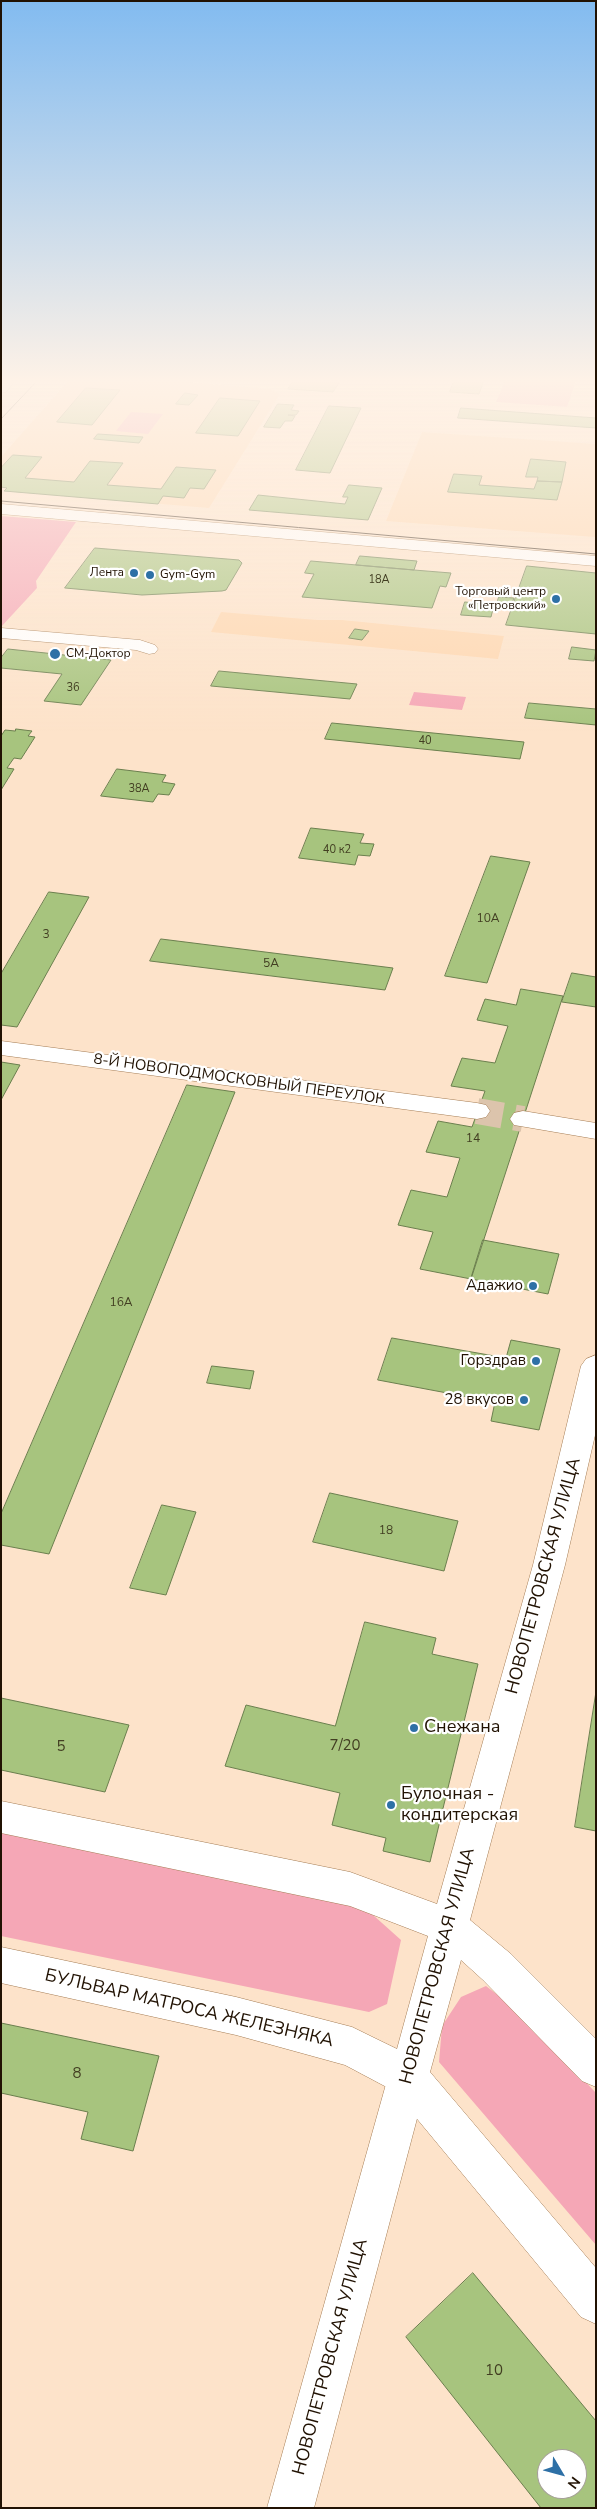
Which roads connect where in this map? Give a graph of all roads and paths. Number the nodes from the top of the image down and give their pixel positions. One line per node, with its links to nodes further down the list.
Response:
1 (1, 509): 2 (street)
2 (596, 561)
3 (1, 633): 4 (street)
4 (149, 650)
5 (1, 1048): 6 (street, 8-Й НОВОПОДМОСКОВНЫЙ ПЕРЕУЛОК)
6 (477, 1111)
7 (523, 1119): 8 (street)
8 (596, 1131)
9 (596, 1366): 11 (street, НОВОПЕТРОВСКАЯ УЛИЦА)
10 (1, 1817): 11 (street)
11 (450, 1927): 13 (street); 14 (street, НОВОПЕТРОВСКАЯ УЛИЦА)
12 (1, 1965): 14 (street, БУЛЬВАР МАТРОСА ЖЕЛЕЗНЯКА)
13 (596, 2067)
14 (408, 2078): 15 (street, БУЛЬВАР МАТРОСА ЖЕЛЕЗНЯКА); 16 (street, НОВОПЕТРОВСКАЯ УЛИЦА)
15 (596, 2302)
16 (290, 2508)

